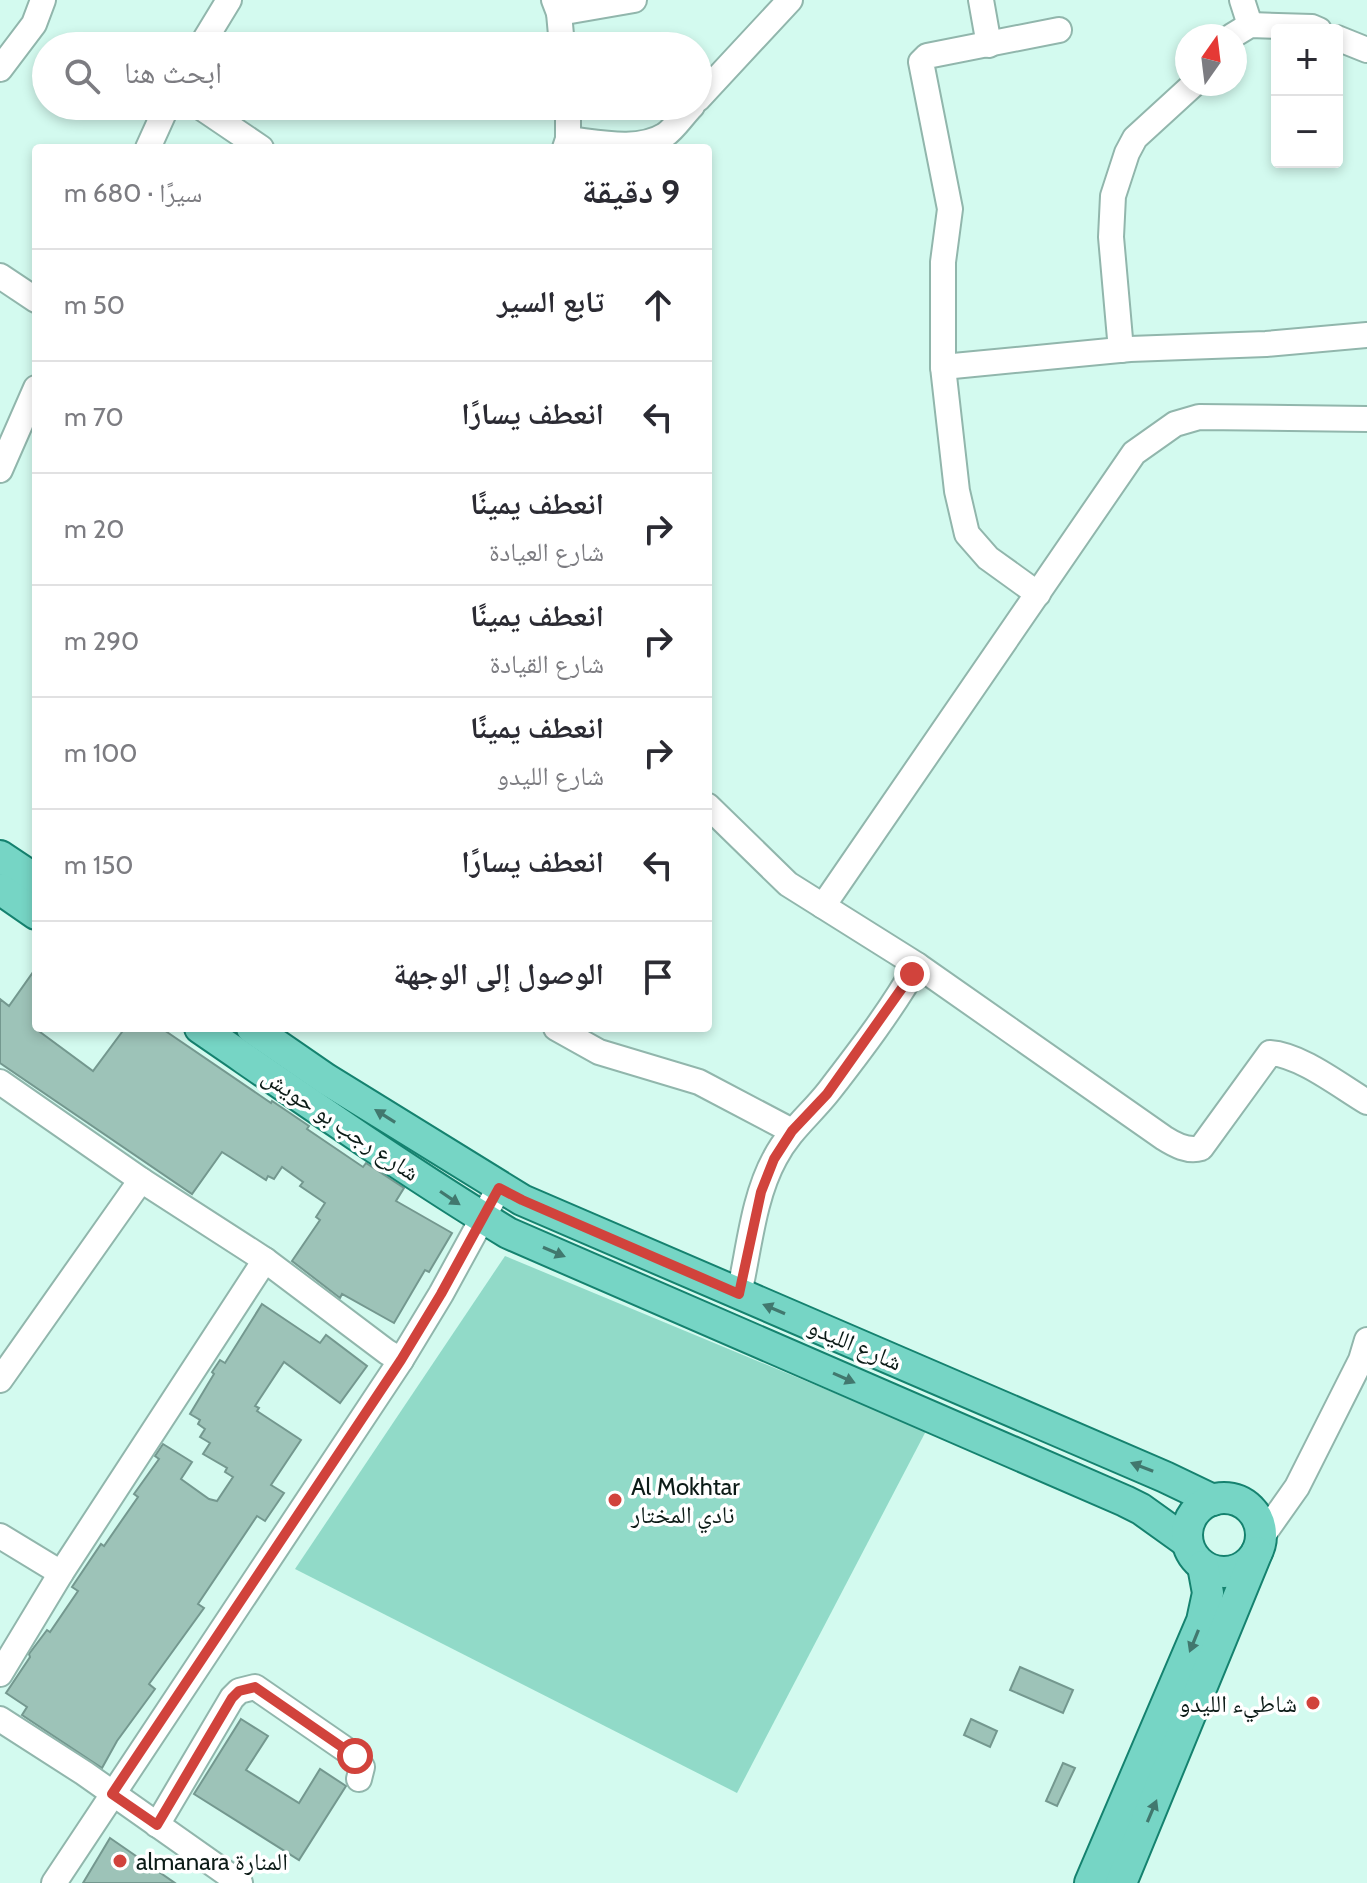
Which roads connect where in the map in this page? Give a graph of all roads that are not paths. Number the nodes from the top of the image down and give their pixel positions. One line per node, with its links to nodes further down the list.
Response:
1 (43, 0): 17 (street)
2 (229, 0): 12 (street)
3 (634, 0): 7 (street)
4 (981, 0): 15 (street)
5 (1242, 0): 8 (street)
6 (780, 4): 18 (street)
7 (556, 6): 13 (street)
8 (1241, 24)
9 (1271, 29): 11 (street)
10 (1059, 30): 15 (street)
11 (1247, 31)
12 (210, 32)
13 (560, 32)
14 (1343, 40): 16 (street)
15 (989, 45): 33 (street)
16 (1367, 50)
17 (0, 69)
18 (712, 83)
19 (1181, 96): 32 (street)
20 (161, 120): 25 (street)
21 (220, 120): 26 (street)
22 (568, 120): 24 (street)
23 (678, 120): 28 (street)
24 (567, 143): 27 (street)
25 (150, 144)
26 (255, 144)
27 (620, 144)
28 (620, 144)
29 (0, 276): 30 (street)
30 (32, 297)
31 (1367, 335): 32 (street)
32 (1121, 350): 33 (street)
33 (943, 367): 37 (street)
34 (32, 397): 36 (street)
35 (1367, 419): 37 (street)
36 (0, 470)
37 (1038, 594): 42 (street)
38 (712, 810): 42 (street)
39 (0, 856): 40 (main road)
40 (32, 877)
41 (0, 889): 43 (main road)
42 (823, 906): 44 (street)
43 (32, 911)
44 (917, 965): 49 (street); 50 (street)
45 (206, 1032): 53 (main road, شارع رجب بو حويش, one-way to 53)
46 (258, 1032): 52 (main road, شارع رجب بو حويش, one-way to 46)
47 (563, 1032): 50 (street)
48 (0, 1082): 51 (street)
49 (1367, 1102)
50 (792, 1131): 55 (street)
51 (141, 1180): 54 (street); 58 (street)
52 (499, 1188): 53 (street); 55 (main road, شارع الليدو)
53 (484, 1218): 57 (street); 62 (main road, شارع الليدو, one-way to 62)
54 (265, 1260): 57 (street); 63 (street)
55 (739, 1294): 59 (main road, شارع الليدو, one-way to 55)
56 (1367, 1340): 61 (street)
57 (401, 1360): 67 (street)
58 (0, 1380)
59 (1213, 1500): 61 (main road); 62 (main road)
60 (0, 1536): 63 (street)
61 (1259, 1545): 62 (main road); 72 (main road, one-way to 61)
62 (1195, 1554): 71 (main road, one-way to 71)
63 (61, 1573): 64 (street)
64 (0, 1674)
65 (0, 1719): 67 (street)
66 (359, 1779): 68 (street)
67 (112, 1794): 68 (street); 69 (street)
68 (157, 1825): 70 (street)
69 (54, 1883)
70 (240, 1883)
71 (1090, 1883)
72 (1121, 1883)

